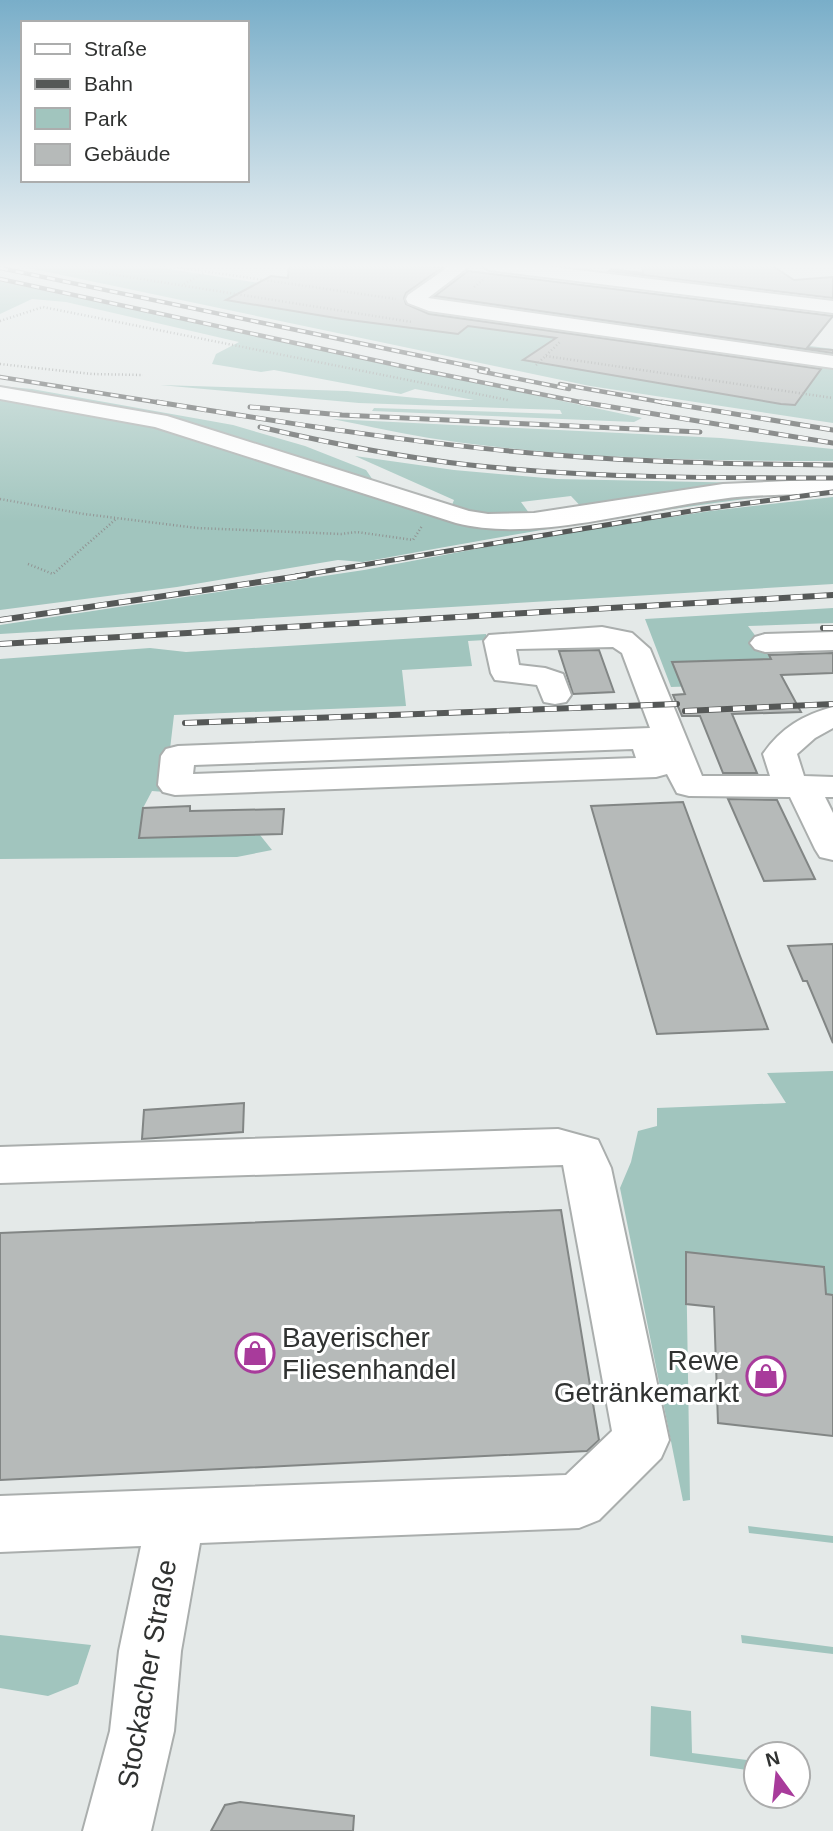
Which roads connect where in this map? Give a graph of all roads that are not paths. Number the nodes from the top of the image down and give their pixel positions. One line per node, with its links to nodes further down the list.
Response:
1 (748, 350): 2 (street)
2 (833, 362)
3 (0, 393): 4 (street)
4 (833, 486)
5 (833, 641): 6 (street)
6 (765, 643)
7 (555, 695): 9 (street)
8 (833, 718): 10 (street)
9 (657, 738): 9 (street); 10 (street)
10 (809, 787): 11 (street)
11 (833, 849)
12 (0, 1166): 13 (street)
13 (176, 1517): 14 (street); 15 (street, Stockacher Straße)
14 (0, 1524)
15 (117, 1831)

